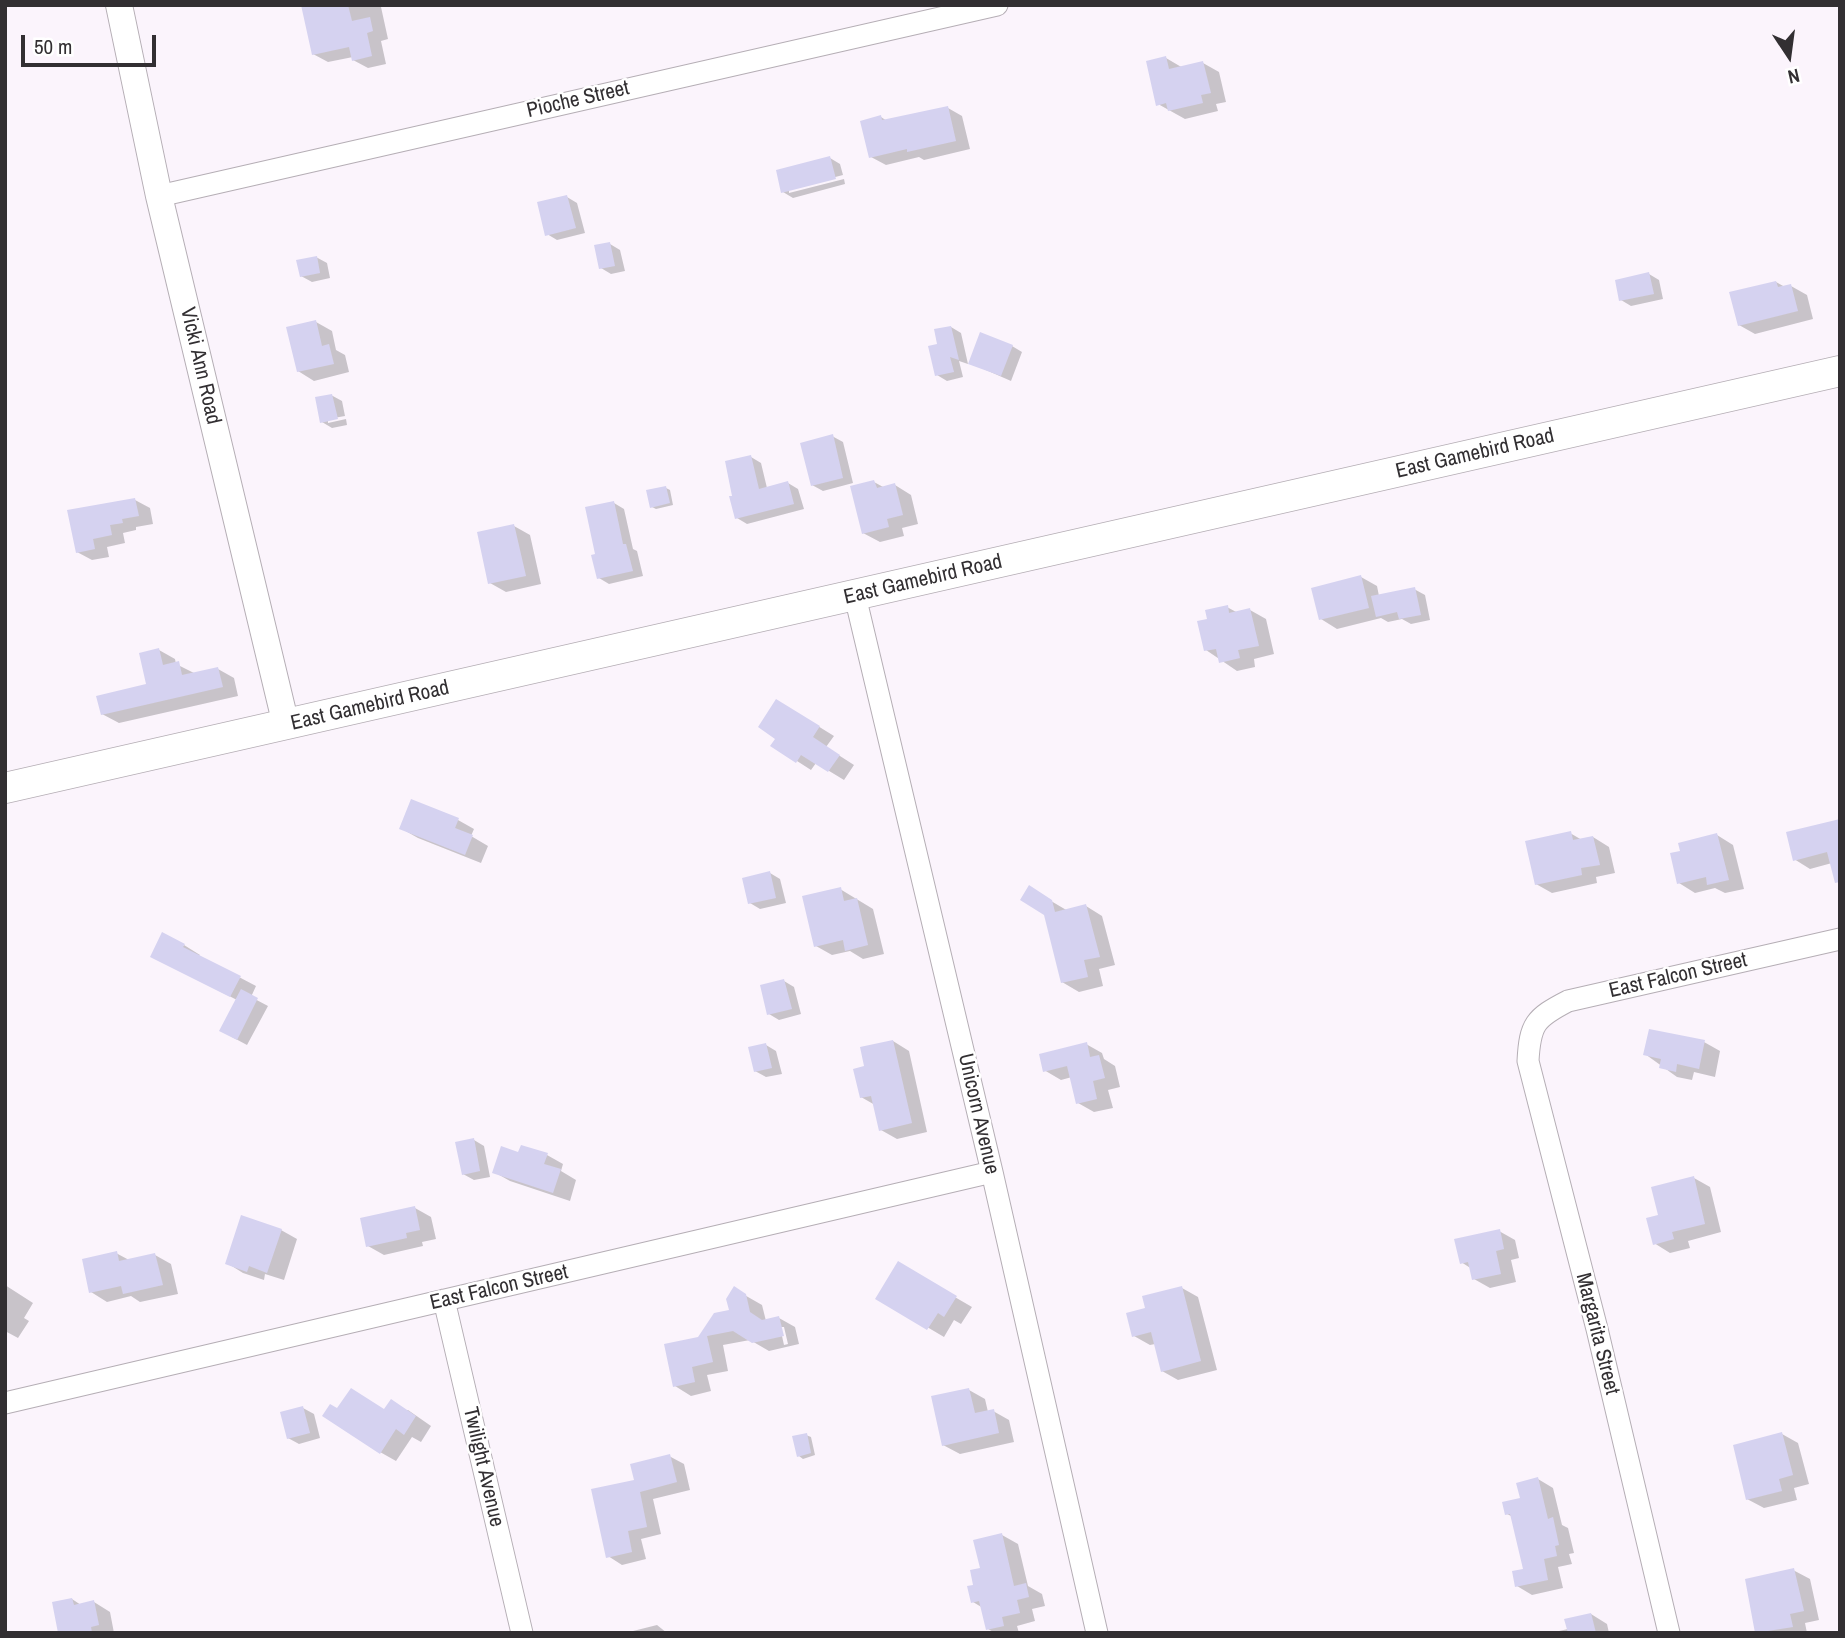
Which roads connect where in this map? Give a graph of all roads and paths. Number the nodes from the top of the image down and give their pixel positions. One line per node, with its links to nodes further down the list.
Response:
1 (119, 5): 3 (street, Vicki Ann Road)
2 (997, 5): 3 (street, Pioche Street)
3 (159, 195): 6 (street, Vicki Ann Road)
4 (1840, 371): 5 (main road, East Gamebird Road)
5 (855, 596): 6 (main road, East Gamebird Road); 10 (street, Unicorn Avenue)
6 (286, 725): 7 (main road, East Gamebird Road)
7 (5, 788)
8 (1840, 939): 9 (street, East Falcon Street)
9 (1529, 1036): 15 (street, Margarita Street)
10 (992, 1172): 11 (street, East Falcon Street); 14 (street, Unicorn Avenue)
11 (444, 1300): 12 (street, East Falcon Street); 13 (street, Twilight Avenue)
12 (5, 1403)
13 (522, 1633)
14 (1097, 1633)
15 (1669, 1633)

